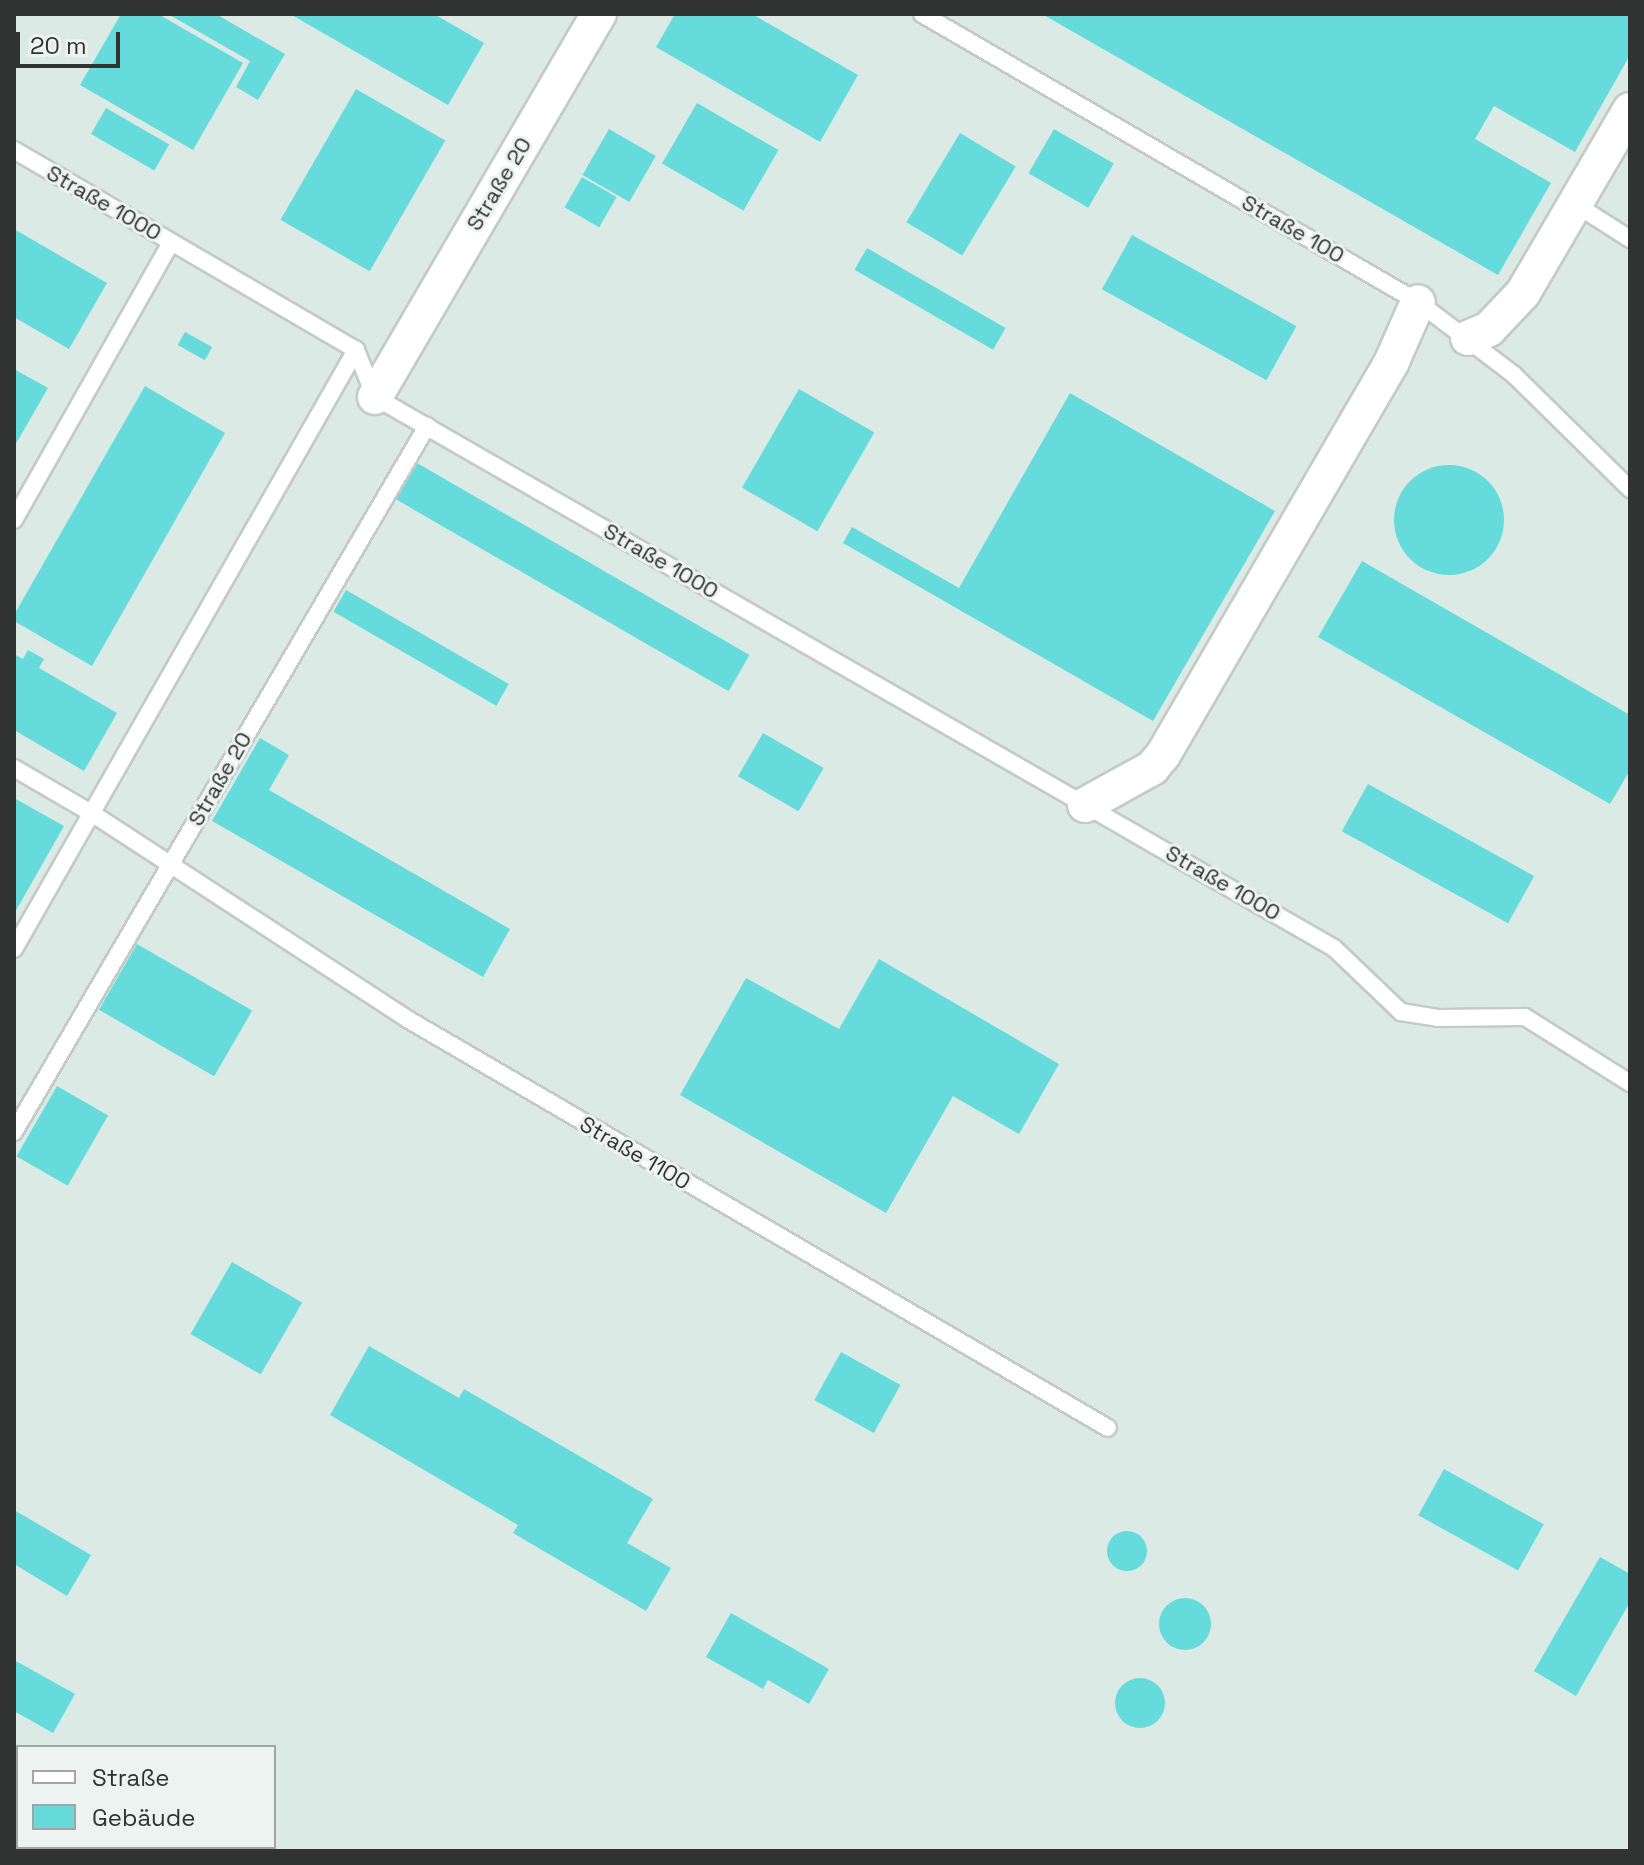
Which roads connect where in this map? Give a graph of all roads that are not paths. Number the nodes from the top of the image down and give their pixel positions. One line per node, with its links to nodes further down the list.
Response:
1 (599, 14): 11 (street, Straße 20)
2 (922, 14): 8 (lane, Straße 100)
3 (1630, 110): 5 (street)
4 (14, 150): 7 (lane, Straße 1000)
5 (1575, 204): 6 (lane); 9 (street)
6 (1630, 239)
7 (171, 242): 10 (lane, Straße 1000); 16 (lane)
8 (1418, 302): 9 (lane, Straße 100); 18 (street)
9 (1468, 338): 13 (lane, Straße 100)
10 (356, 350): 11 (lane); 19 (lane)
11 (375, 397): 12 (lane, Straße 1000)
12 (427, 426): 18 (lane, Straße 1000); 20 (lane, Straße 20)
13 (1611, 471): 14 (lane); 15 (lane, Straße 100)
14 (1630, 471)
15 (1630, 489)
16 (14, 520)
17 (14, 768): 19 (lane, Straße 1100)
18 (1085, 805): 22 (lane, Straße 1000)
19 (93, 814): 20 (lane, Straße 1100); 21 (lane)
20 (170, 866): 23 (lane, Straße 20); 24 (lane, Straße 1100)
21 (14, 949)
22 (1630, 1083)
23 (14, 1132)
24 (1108, 1428)

